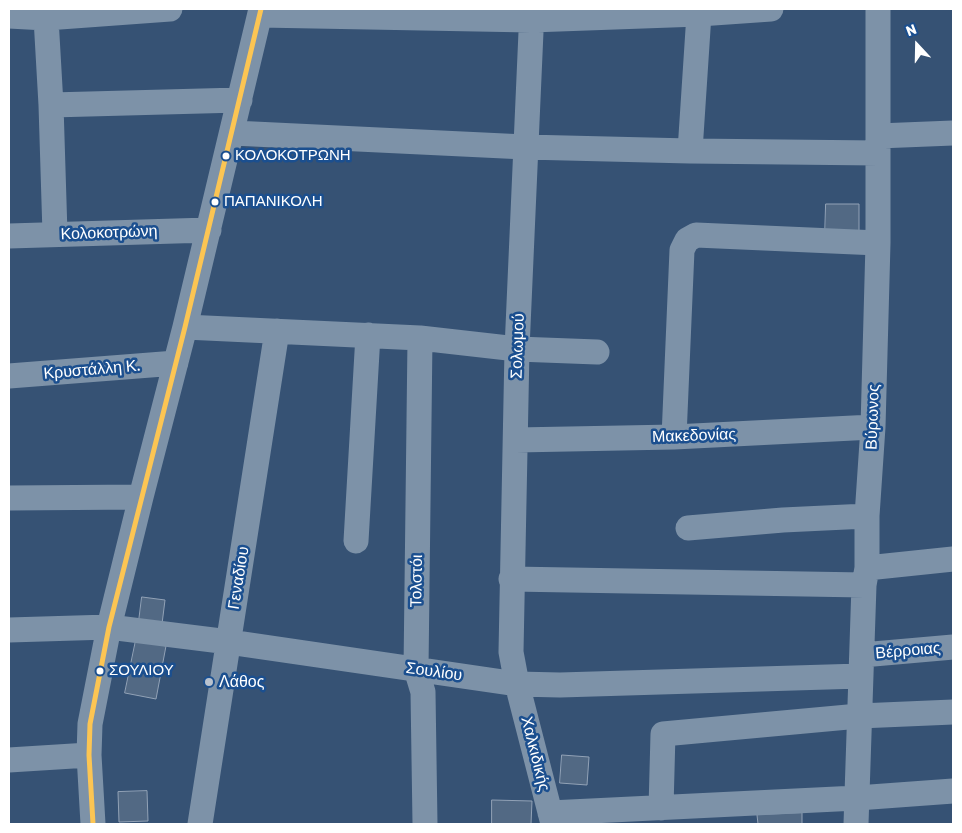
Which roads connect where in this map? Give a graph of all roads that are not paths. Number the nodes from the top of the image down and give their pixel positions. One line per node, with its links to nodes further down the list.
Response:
1 (170, 9): 8 (street)
2 (771, 9): 6 (street)
3 (878, 9): 13 (street, Βύρωνος)
4 (261, 12): 5 (street); 9 (street)
5 (532, 14): 6 (street); 14 (street, Σολωμού)
6 (699, 14): 15 (street)
7 (9, 16): 8 (street)
8 (46, 18): 10 (street)
9 (240, 100): 10 (street); 11 (street)
10 (52, 105): 17 (street)
11 (233, 133): 14 (street); 16 (street)
12 (953, 133): 13 (street)
13 (878, 145): 15 (street); 19 (street, Βύρωνος)
14 (525, 147): 15 (street); 24 (street, Σολωμού)
15 (690, 151)
16 (208, 230): 17 (street, Κολοκοτρώνη); 20 (street)
17 (54, 234): 18 (street, Κολοκοτρώνη)
18 (9, 236)
19 (878, 243): 28 (street, Βύρωνος); 29 (street)
20 (185, 327): 21 (street); 26 (street)
21 (277, 331): 22 (street); 41 (street, Γεναδίου)
22 (368, 335): 23 (street); 35 (street)
23 (420, 338): 24 (street); 44 (street, Τολστόι)
24 (518, 349): 25 (street); 30 (street, Σολωμού)
25 (597, 352)
26 (176, 363): 27 (street, Κρυστάλλη Κ.); 31 (street)
27 (9, 376)
28 (873, 427): 29 (street, Μακεδονίας); 33 (street, Βύρωνος)
29 (674, 437): 30 (street, Μακεδονίας)
30 (516, 440): 38 (street, Σολωμού)
31 (140, 497): 32 (street); 39 (street)
32 (9, 498)
33 (867, 516): 34 (street); 37 (street, Βύρωνος)
34 (688, 528)
35 (356, 541)
36 (953, 559): 37 (street)
37 (865, 577): 38 (street); 43 (street, Βύρωνος)
38 (511, 579): 45 (street, Σολωμού)
39 (109, 628): 40 (street, Σουλίου); 41 (street, Σουλίου); 48 (street)
40 (9, 630)
41 (229, 642): 44 (street, Σουλίου); 55 (street, Γεναδίου)
42 (953, 647): 43 (street, Βέρροιας)
43 (861, 665): 45 (street, Σουλίου); 47 (street, Βύρωνος)
44 (416, 669): 45 (street, Σουλίου); 56 (street, Τολστόι)
45 (517, 684): 53 (street, Χαλκιδικής)
46 (953, 712): 47 (street)
47 (860, 716): 51 (street, Βύρωνος); 52 (street)
48 (89, 754): 49 (street); 54 (street)
49 (9, 760)
50 (953, 791): 51 (street)
51 (857, 798): 52 (street); 57 (street, Βύρωνος)
52 (661, 808): 53 (street)
53 (551, 819)
54 (93, 824)
55 (200, 824)
56 (425, 824)
57 (856, 824)

